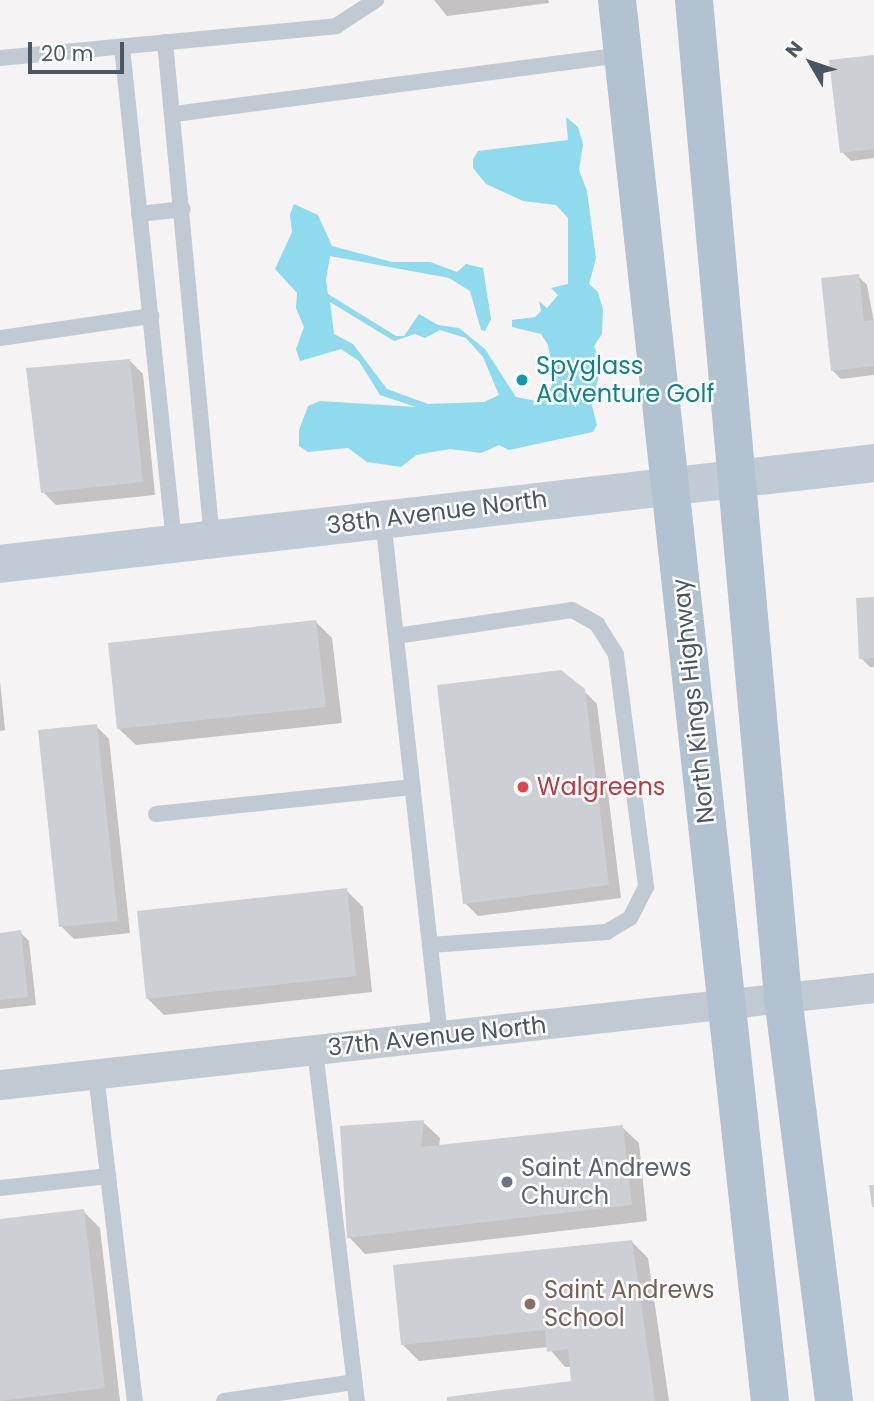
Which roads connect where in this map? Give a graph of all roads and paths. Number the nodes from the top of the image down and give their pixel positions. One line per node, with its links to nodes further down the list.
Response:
1 (376, 0): 4 (lane)
2 (617, 0): 6 (main road, North Kings Highway)
3 (694, 0): 14 (main road)
4 (165, 42): 5 (lane); 8 (lane)
5 (122, 47): 7 (lane); 10 (lane)
6 (623, 55): 8 (lane); 15 (main road, North Kings Highway)
7 (0, 58)
8 (174, 114): 9 (lane)
9 (183, 209): 10 (lane); 17 (lane)
10 (139, 214): 11 (lane)
11 (151, 316): 12 (lane); 18 (lane)
12 (0, 338)
13 (874, 463): 14 (main road, 38th Avenue North)
14 (739, 475): 15 (main road, 38th Avenue North); 25 (main road)
15 (669, 484): 16 (main road, 38th Avenue North); 26 (main road, North Kings Highway)
16 (383, 518): 17 (main road, 38th Avenue North); 20 (lane)
17 (212, 539): 18 (main road, 38th Avenue North)
18 (174, 543): 19 (main road, 38th Avenue North)
19 (0, 564)
20 (396, 636): 21 (lane); 23 (lane)
21 (413, 787): 22 (lane); 23 (lane)
22 (156, 814)
23 (430, 945): 27 (lane)
24 (874, 988): 25 (street, 37th Avenue North)
25 (783, 997): 26 (street, 37th Avenue North); 38 (main road)
26 (726, 1003): 27 (street, 37th Avenue North); 37 (main road, North Kings Highway)
27 (440, 1036): 28 (street, 37th Avenue North)
28 (315, 1050): 29 (street, 37th Avenue North); 33 (lane)
29 (96, 1074): 30 (street, 37th Avenue North); 31 (lane)
30 (0, 1085)
31 (108, 1176): 32 (lane); 34 (lane)
32 (0, 1188)
33 (354, 1382): 35 (lane); 36 (lane)
34 (135, 1401)
35 (224, 1401)
36 (357, 1401)
37 (770, 1401)
38 (834, 1401)

